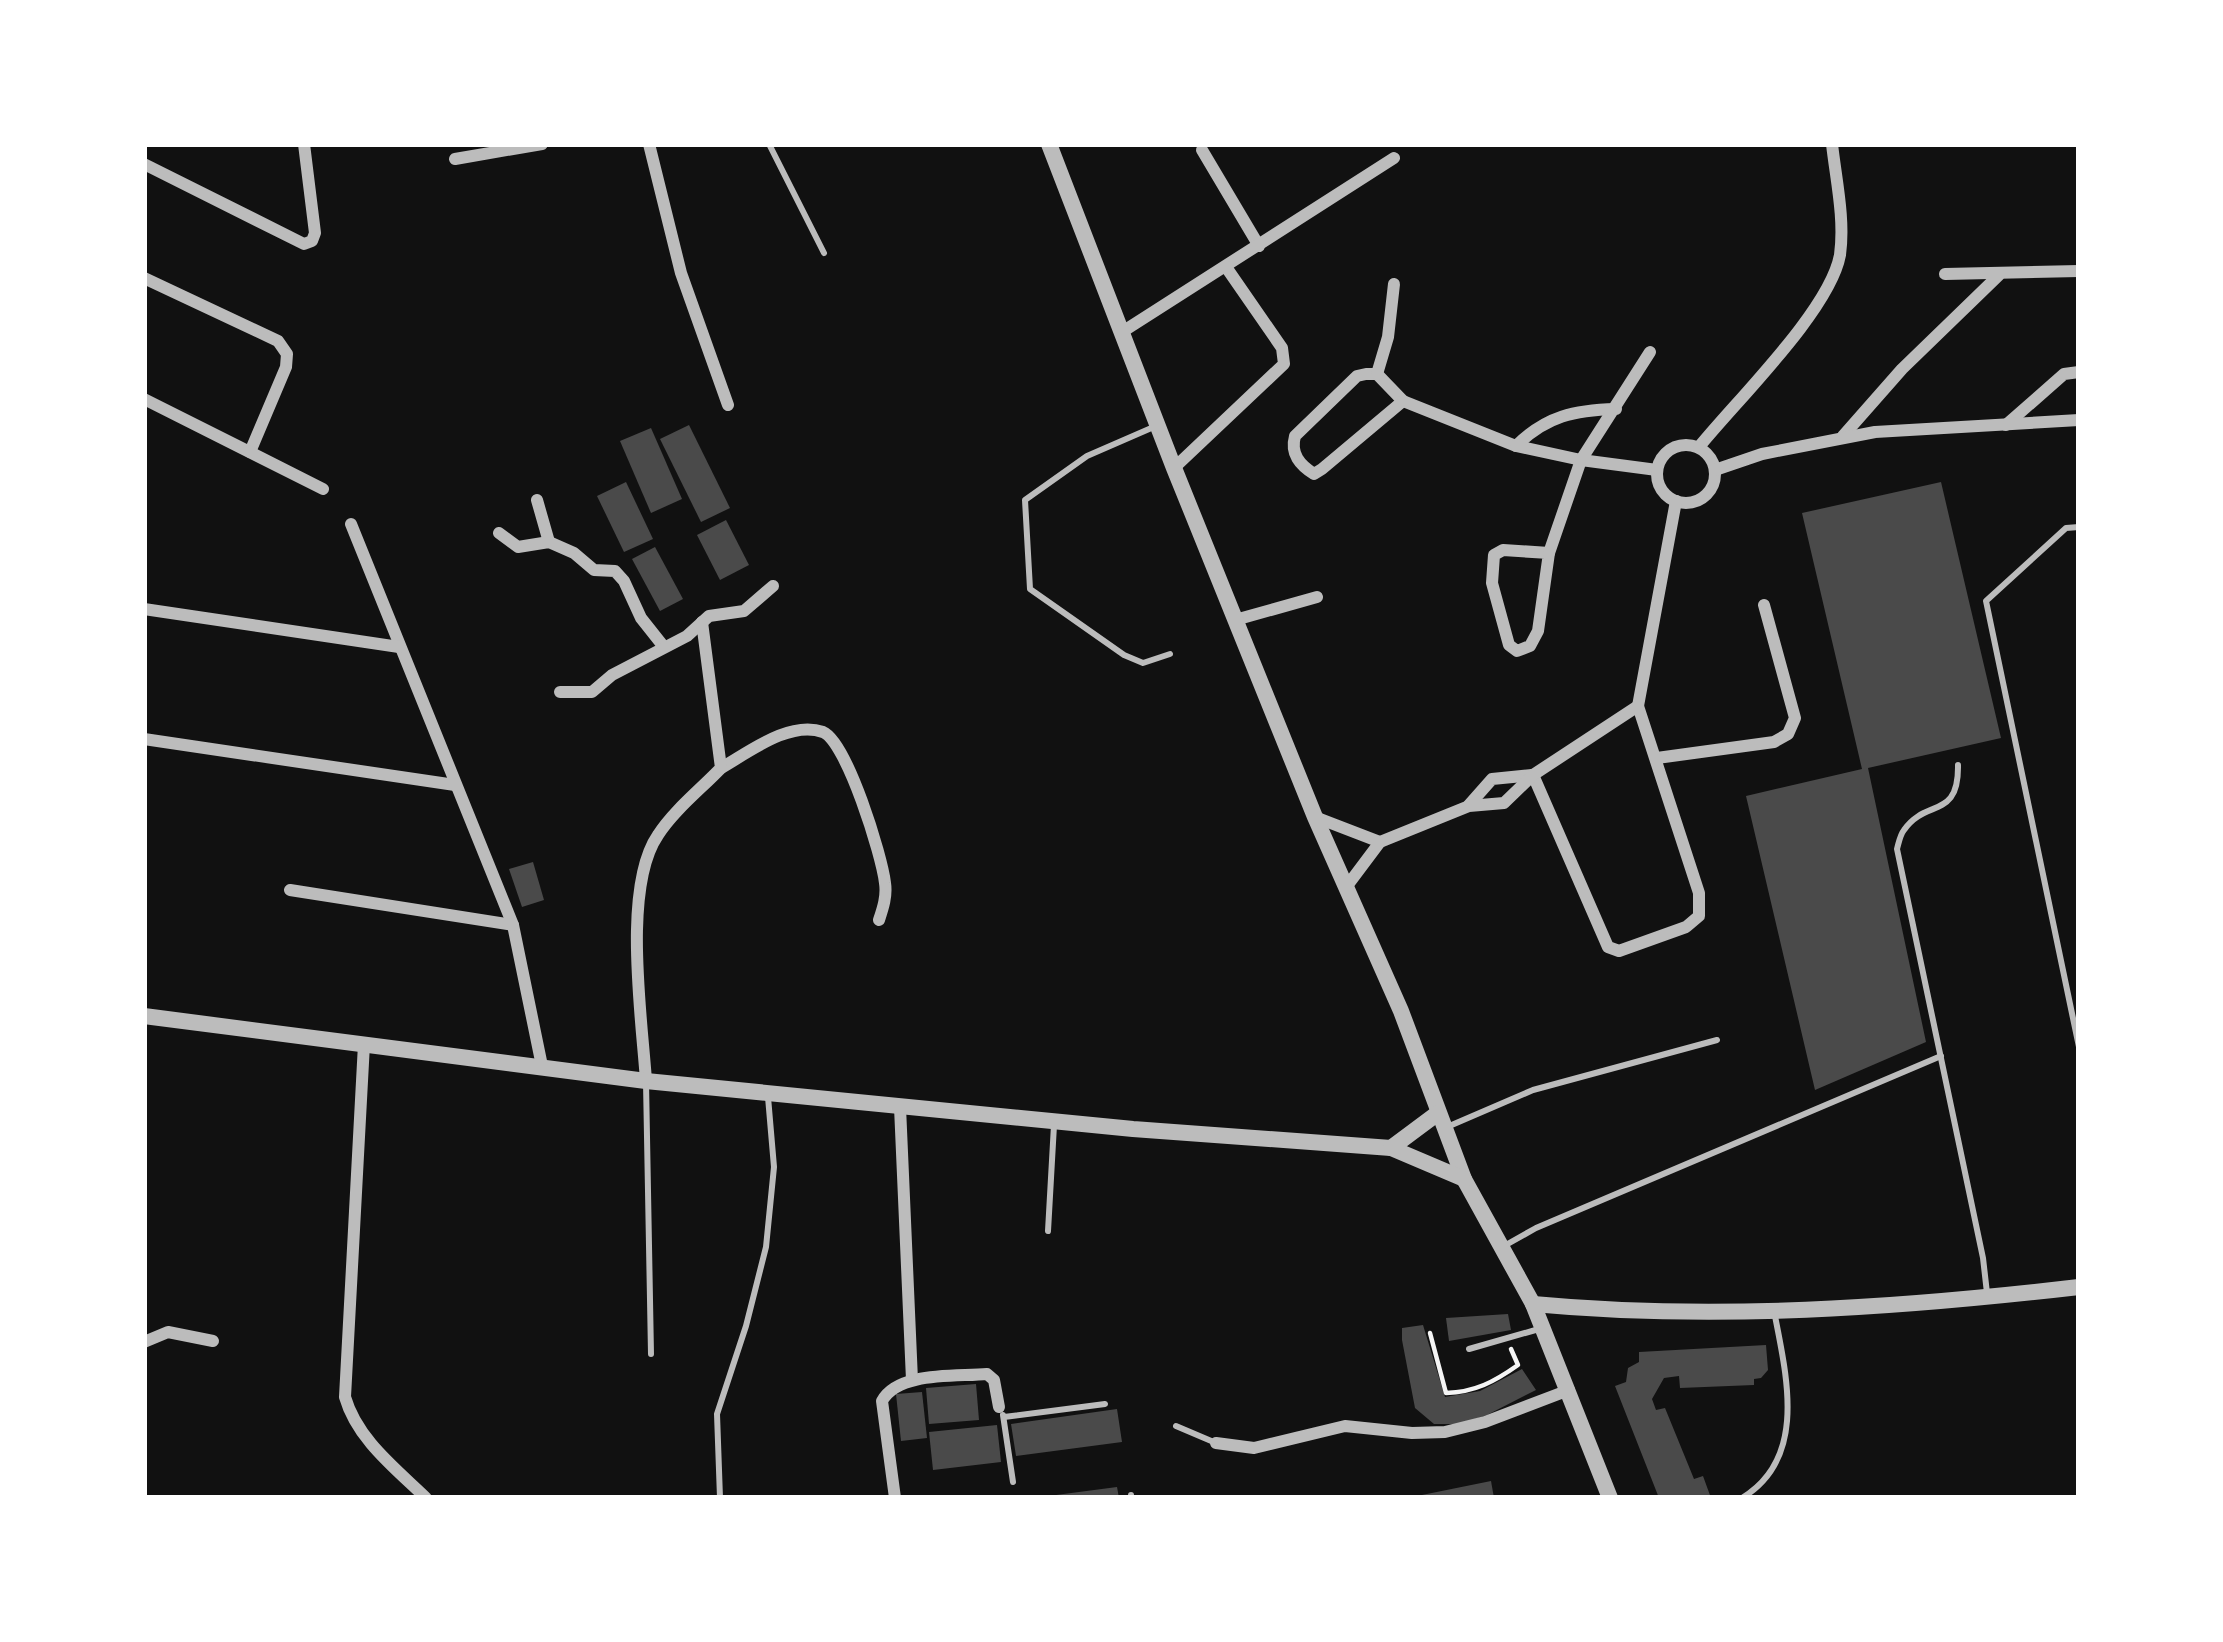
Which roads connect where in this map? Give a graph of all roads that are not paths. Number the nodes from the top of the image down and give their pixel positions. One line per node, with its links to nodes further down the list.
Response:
1 (304, 144): 10 (street)
2 (542, 144): 9 (street)
3 (649, 144): 25 (street)
4 (769, 144): 12 (lane)
5 (1049, 144): 19 (street)
6 (1832, 144): 32 (street)
7 (1202, 150): 11 (street)
8 (1394, 158): 11 (street)
9 (455, 159)
10 (144, 164)
11 (1258, 246): 13 (street)
12 (824, 253)
13 (1226, 267): 19 (street); 35 (street)
14 (2079, 271): 16 (street)
15 (1945, 274): 16 (street)
16 (1999, 275): 30 (street)
17 (144, 278): 33 (street)
18 (1394, 284): 22 (street)
19 (1122, 332): 28 (street)
20 (1650, 352): 26 (street)
21 (2079, 372): 29 (street)
22 (1377, 374): 24 (street); 24 (street)
23 (144, 399): 33 (street)
24 (1403, 401): 31 (street)
25 (728, 404)
26 (1616, 409): 31 (street); 34 (street)
27 (2079, 420): 29 (street)
28 (1157, 425): 35 (street); 54 (lane)
29 (2006, 425): 30 (street)
30 (1843, 436): 37 (street)
31 (1516, 446): 34 (street)
32 (1699, 448): 36 (street); 37 (street)
33 (250, 452): 38 (street)
34 (1581, 460): 36 (street); 45 (street)
35 (1174, 468): 50 (street)
36 (1657, 470): 40 (street)
37 (1715, 470): 40 (street)
38 (323, 489)
39 (537, 500): 44 (street)
40 (1676, 501): 56 (street)
41 (351, 524): 52 (street)
42 (2079, 527): 73 (lane)
43 (499, 532): 44 (street)
44 (549, 542): 53 (street)
45 (1549, 553): 45 (street)
46 (773, 586): 51 (street)
47 (1317, 598): 50 (street)
48 (1765, 605): 58 (street)
49 (144, 609): 52 (street)
50 (1235, 620): 64 (street)
51 (702, 622): 53 (street); 60 (street)
52 (399, 647): 62 (street)
53 (664, 647): 55 (street)
54 (1170, 654)
55 (560, 692)
56 (1638, 706): 58 (street); 61 (street)
57 (144, 739): 62 (street)
58 (1657, 758): 61 (street)
59 (1958, 765): 74 (lane)
60 (721, 768): 68 (street); 76 (street)
61 (1533, 775): 63 (street); 63 (street)
62 (455, 785): 69 (street)
63 (1469, 806): 65 (street)
64 (1315, 817): 65 (street); 66 (street)
65 (1379, 842): 66 (street)
66 (1347, 886): 79 (street)
67 (290, 890): 69 (street)
68 (880, 920)
69 (513, 925): 75 (street)
70 (144, 1016): 72 (street)
71 (1718, 1040): 79 (lane)
72 (364, 1044): 75 (street); 101 (street)
73 (2079, 1047)
74 (1941, 1056): 84 (lane); 86 (lane)
75 (542, 1066): 76 (street)
76 (646, 1081): 77 (street); 93 (lane)
77 (768, 1094): 78 (street); 102 (lane)
78 (900, 1107): 80 (street); 94 (street)
79 (1441, 1120): 81 (street); 82 (street)
80 (1054, 1122): 81 (street); 83 (lane)
81 (1391, 1148): 82 (street)
82 (1464, 1179): 84 (street)
83 (1048, 1231)
84 (1502, 1247): 87 (street)
85 (2079, 1287): 86 (street)
86 (1988, 1298): 88 (street)
87 (1533, 1304): 88 (street); 89 (street)
88 (1774, 1311): 105 (lane)
89 (1543, 1328): 92 (lane); 95 (street)
90 (214, 1341): 91 (street)
91 (144, 1342)
92 (1468, 1349)
93 (651, 1354)
94 (912, 1380): 97 (street); 103 (street)
95 (1569, 1390): 99 (street); 104 (street)
96 (1105, 1404): 97 (lane)
97 (1001, 1412): 100 (lane)
98 (1176, 1426): 99 (lane)
99 (1216, 1443)
100 (1013, 1482)
101 (425, 1498)
102 (720, 1498)
103 (895, 1498)
104 (1610, 1498)
105 (1742, 1498)

